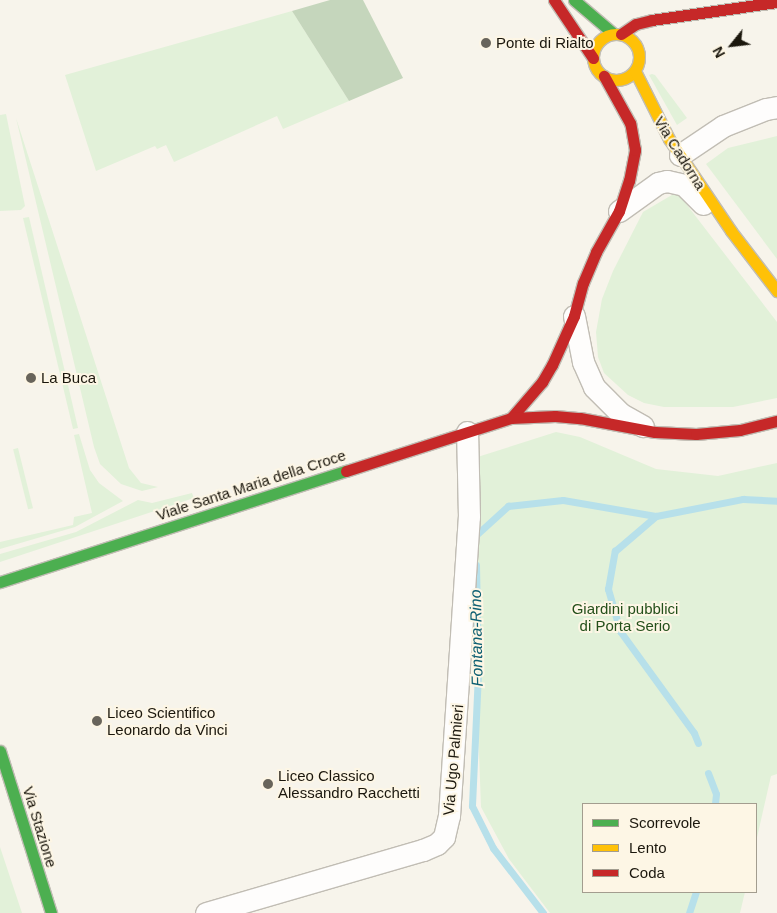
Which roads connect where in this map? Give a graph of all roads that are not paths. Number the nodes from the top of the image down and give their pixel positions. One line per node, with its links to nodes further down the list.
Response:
1 (554, 0): 8 (street)
2 (574, 0): 6 (street)
3 (777, 2): 4 (street)
4 (674, 16): 5 (street); 6 (street)
5 (664, 29)
6 (618, 34): 8 (street); 9 (street)
7 (652, 44): 9 (street)
8 (593, 58): 11 (street)
9 (640, 58): 10 (street)
10 (635, 72): 11 (street); 13 (street, Via Cadorna)
11 (604, 76): 14 (street)
12 (777, 107): 13 (street)
13 (680, 156): 15 (street, Via Cadorna)
14 (619, 211): 15 (street, Via Cadorna); 17 (street)
15 (731, 232): 16 (street, Via Cadorna)
16 (777, 291)
17 (574, 316): 18 (street); 21 (street)
18 (511, 418): 20 (street, Viale Santa Maria della Croce); 21 (street, Viale Santa Maria della Croce)
19 (777, 421): 21 (street, Viale Santa Maria della Croce)
20 (467, 432): 22 (street, Viale Santa Maria della Croce); 25 (street, Via Ugo Palmieri)
21 (655, 432)
22 (0, 582)
23 (0, 750): 24 (street, Via Stazione)
24 (51, 913)
25 (206, 913)

